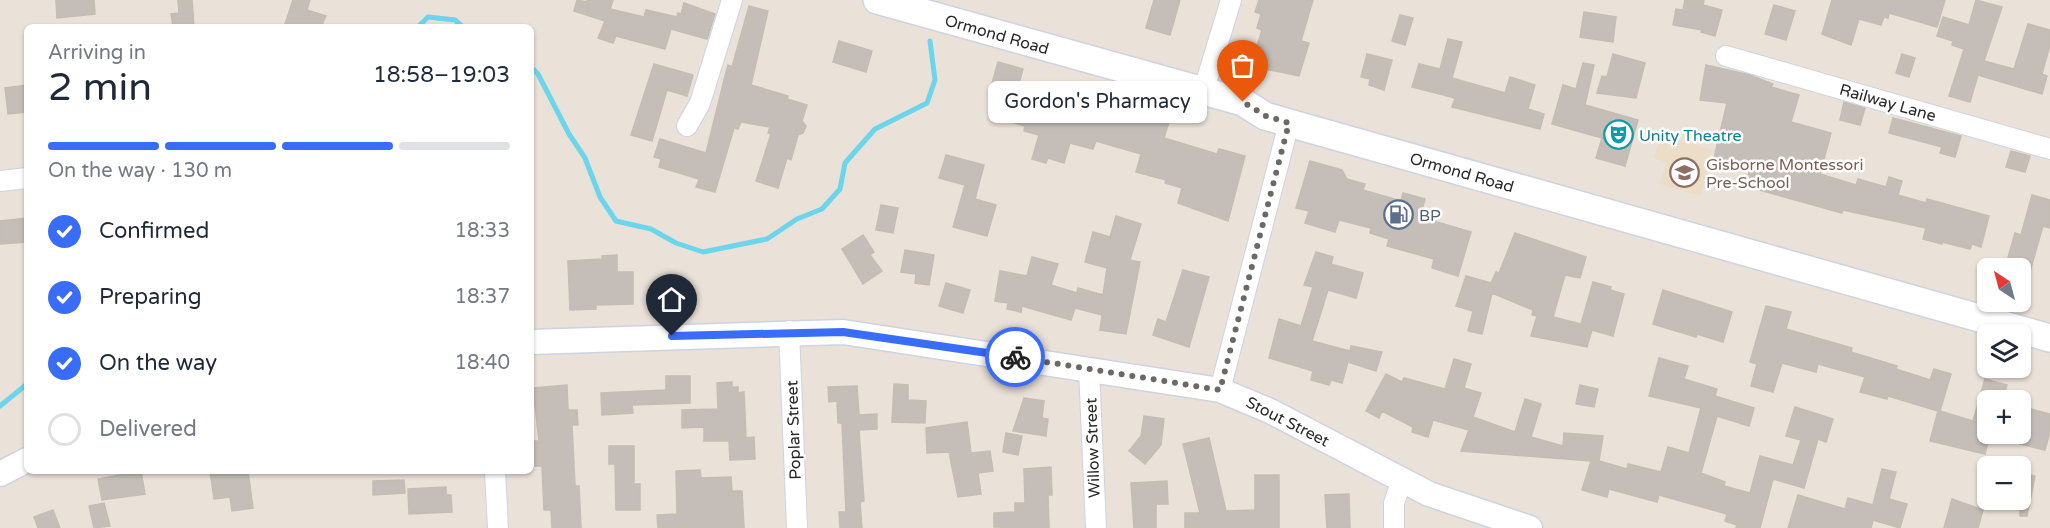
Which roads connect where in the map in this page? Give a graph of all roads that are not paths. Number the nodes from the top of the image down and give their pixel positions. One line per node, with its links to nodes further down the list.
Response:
1 (732, 0): 7 (street)
2 (877, 0): 5 (main road, Ormond Road)
3 (1230, 0): 5 (street)
4 (1726, 56): 8 (street, Railway Lane)
5 (1203, 92): 6 (main road, Ormond Road)
6 (1289, 123): 12 (main road, Ormond Road); 15 (street)
7 (687, 126)
8 (2050, 149)
9 (24, 178): 10 (street)
10 (0, 181)
11 (789, 331): 13 (street, Stout Street); 14 (street, Stout Street); 21 (street, Poplar Street)
12 (2050, 338)
13 (534, 342)
14 (1089, 369): 15 (street, Stout Street); 22 (street, Willow Street)
15 (1220, 390): 19 (street, Stout Street)
16 (24, 462): 17 (street)
17 (0, 474)
18 (495, 474): 20 (street)
19 (1402, 480): 23 (street); 24 (street, Stout Street)
20 (498, 528)
21 (797, 528)
22 (1096, 528)
23 (1394, 528)
24 (1530, 528)

